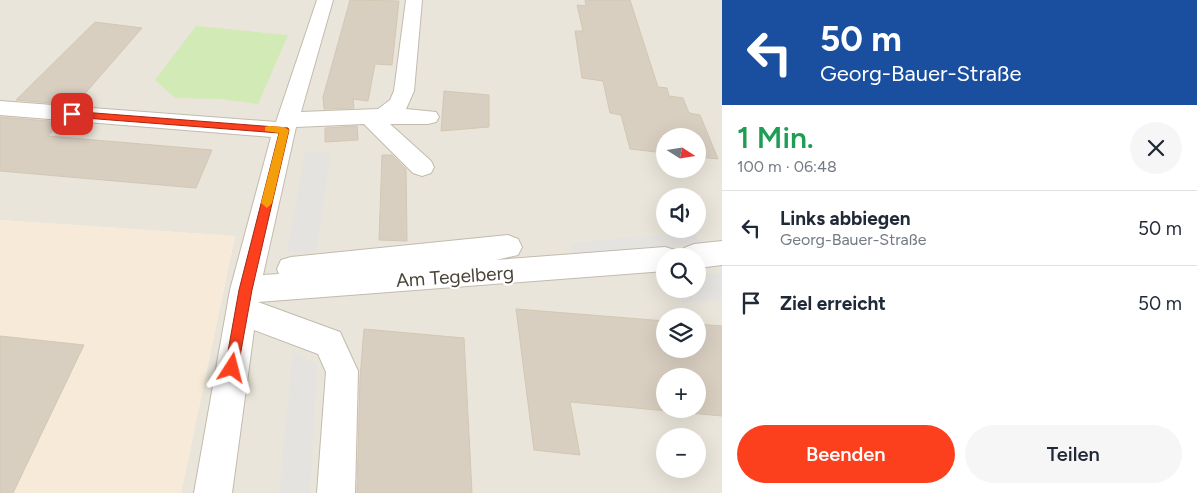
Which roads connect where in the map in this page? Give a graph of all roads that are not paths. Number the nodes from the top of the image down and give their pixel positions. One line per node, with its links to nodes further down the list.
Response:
1 (325, 0): 6 (street)
2 (414, 0): 4 (street)
3 (0, 108): 6 (street)
4 (376, 116): 5 (street); 6 (street); 7 (street)
5 (428, 118)
6 (286, 125): 12 (street)
7 (422, 167)
8 (508, 247): 12 (street)
9 (722, 253): 10 (street)
10 (706, 255)
11 (656, 260): 12 (street, Am Tegelberg)
12 (246, 291): 13 (street); 14 (street)
13 (213, 493)
14 (336, 493)

